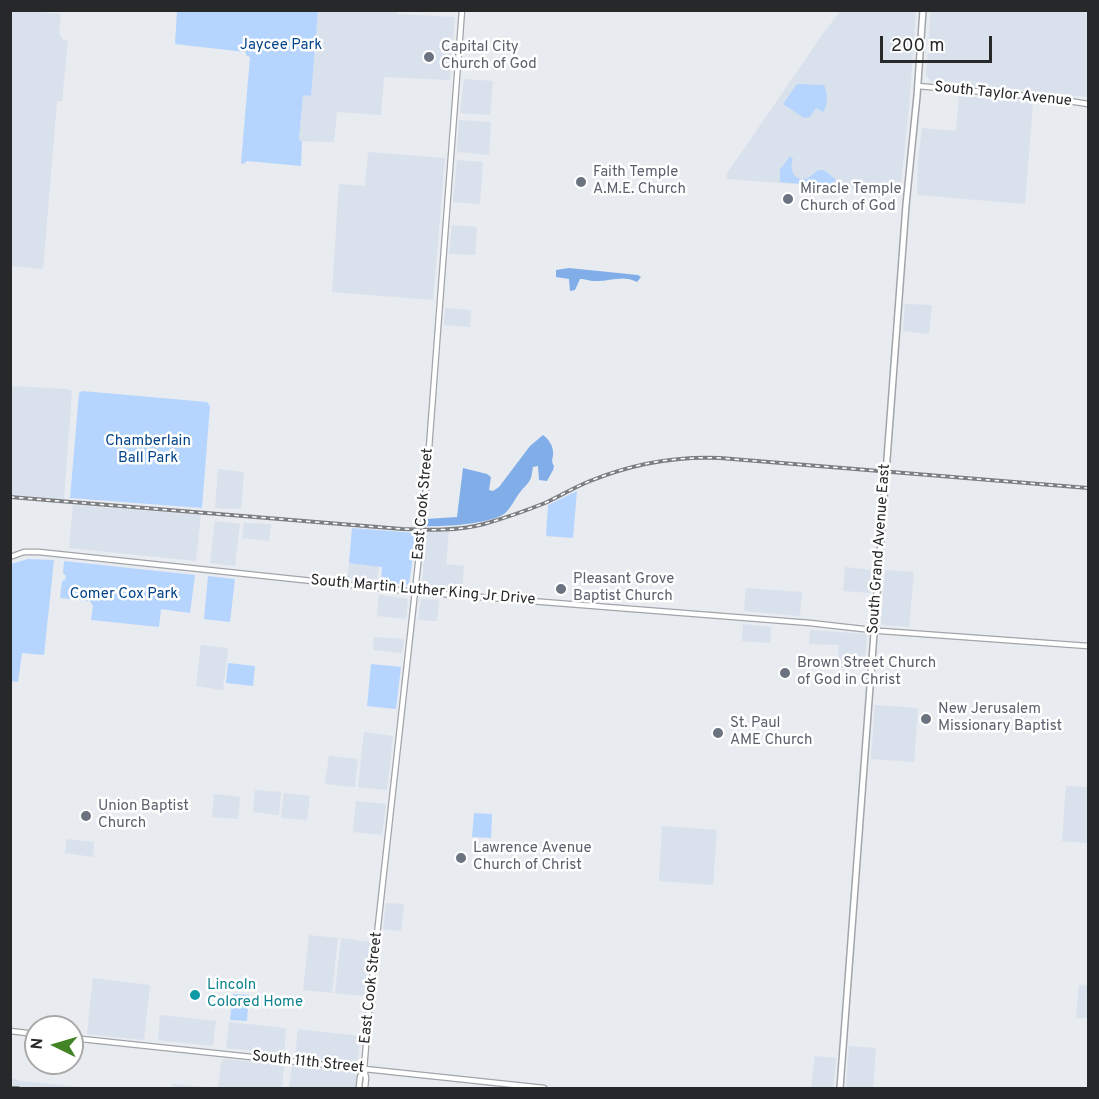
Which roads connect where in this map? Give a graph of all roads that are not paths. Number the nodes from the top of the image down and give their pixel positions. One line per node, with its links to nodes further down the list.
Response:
1 (462, 10): 6 (street, East Cook Street)
2 (923, 10): 3 (main road, South Grand Avenue East)
3 (918, 86): 4 (street, South Taylor Avenue); 7 (main road, South Grand Avenue East)
4 (1089, 104)
5 (10, 556): 6 (street, South Martin Luther King Jr Drive)
6 (416, 592): 7 (street, South Martin Luther King Jr Drive); 10 (street, East Cook Street)
7 (874, 630): 8 (street, South Martin Luther King Jr Drive); 14 (main road, South Grand Avenue East)
8 (1089, 646)
9 (84, 1039): 10 (street, South 11th Street)
10 (364, 1069): 11 (street, East Cook Street); 12 (street, East Cook Street); 13 (street, South 11th Street)
11 (359, 1089)
12 (365, 1089)
13 (543, 1089)
14 (840, 1089)

